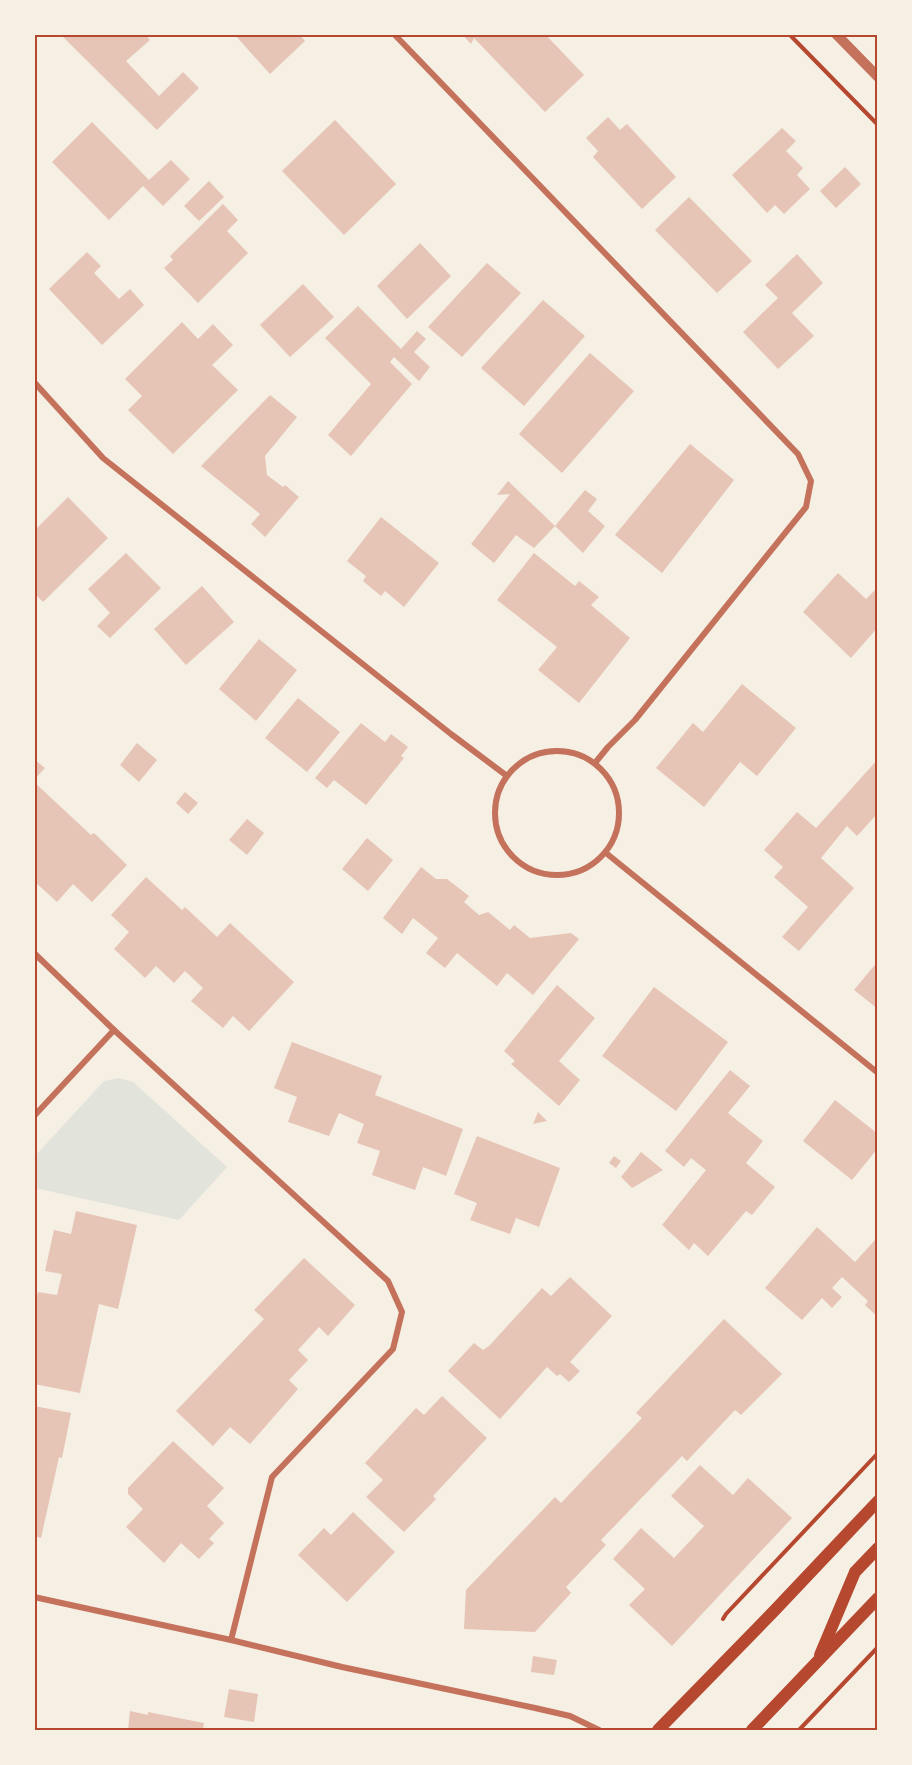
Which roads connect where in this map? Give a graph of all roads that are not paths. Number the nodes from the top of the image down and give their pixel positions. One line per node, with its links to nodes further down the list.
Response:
1 (394, 34): 5 (street)
2 (836, 34): 3 (street)
3 (878, 78)
4 (34, 382): 6 (street)
5 (595, 763): 6 (street); 7 (street)
6 (507, 776): 7 (street)
7 (606, 852): 10 (street)
8 (34, 952): 9 (street)
9 (114, 1030): 11 (street); 16 (street)
10 (878, 1073)
11 (34, 1116)
12 (878, 1500): 19 (main road)
13 (878, 1548): 17 (main road)
14 (34, 1597): 16 (street)
15 (878, 1598): 17 (main road)
16 (231, 1640): 18 (street)
17 (816, 1664): 20 (main road)
18 (599, 1731)
19 (658, 1731)
20 (752, 1731)

